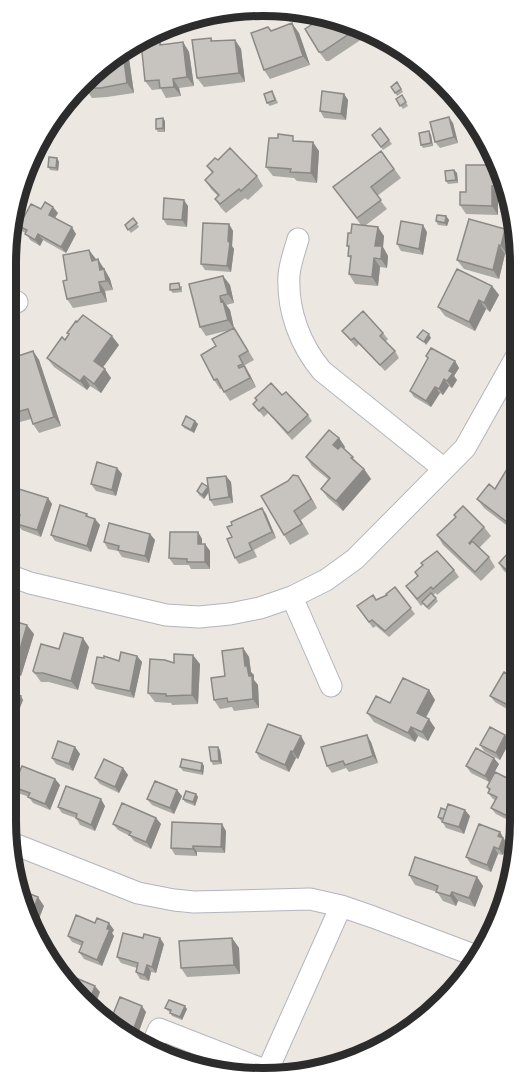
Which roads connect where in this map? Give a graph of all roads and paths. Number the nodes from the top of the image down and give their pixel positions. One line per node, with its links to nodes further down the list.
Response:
1 (298, 238): 3 (street)
2 (510, 368): 3 (street)
3 (444, 470): 5 (street)
4 (16, 578): 5 (street)
5 (292, 597): 6 (street)
6 (331, 686)
7 (18, 846): 8 (street)
8 (341, 906): 9 (street); 12 (street)
9 (472, 955)
10 (153, 1043): 11 (street)
11 (254, 1068)
12 (268, 1068)

